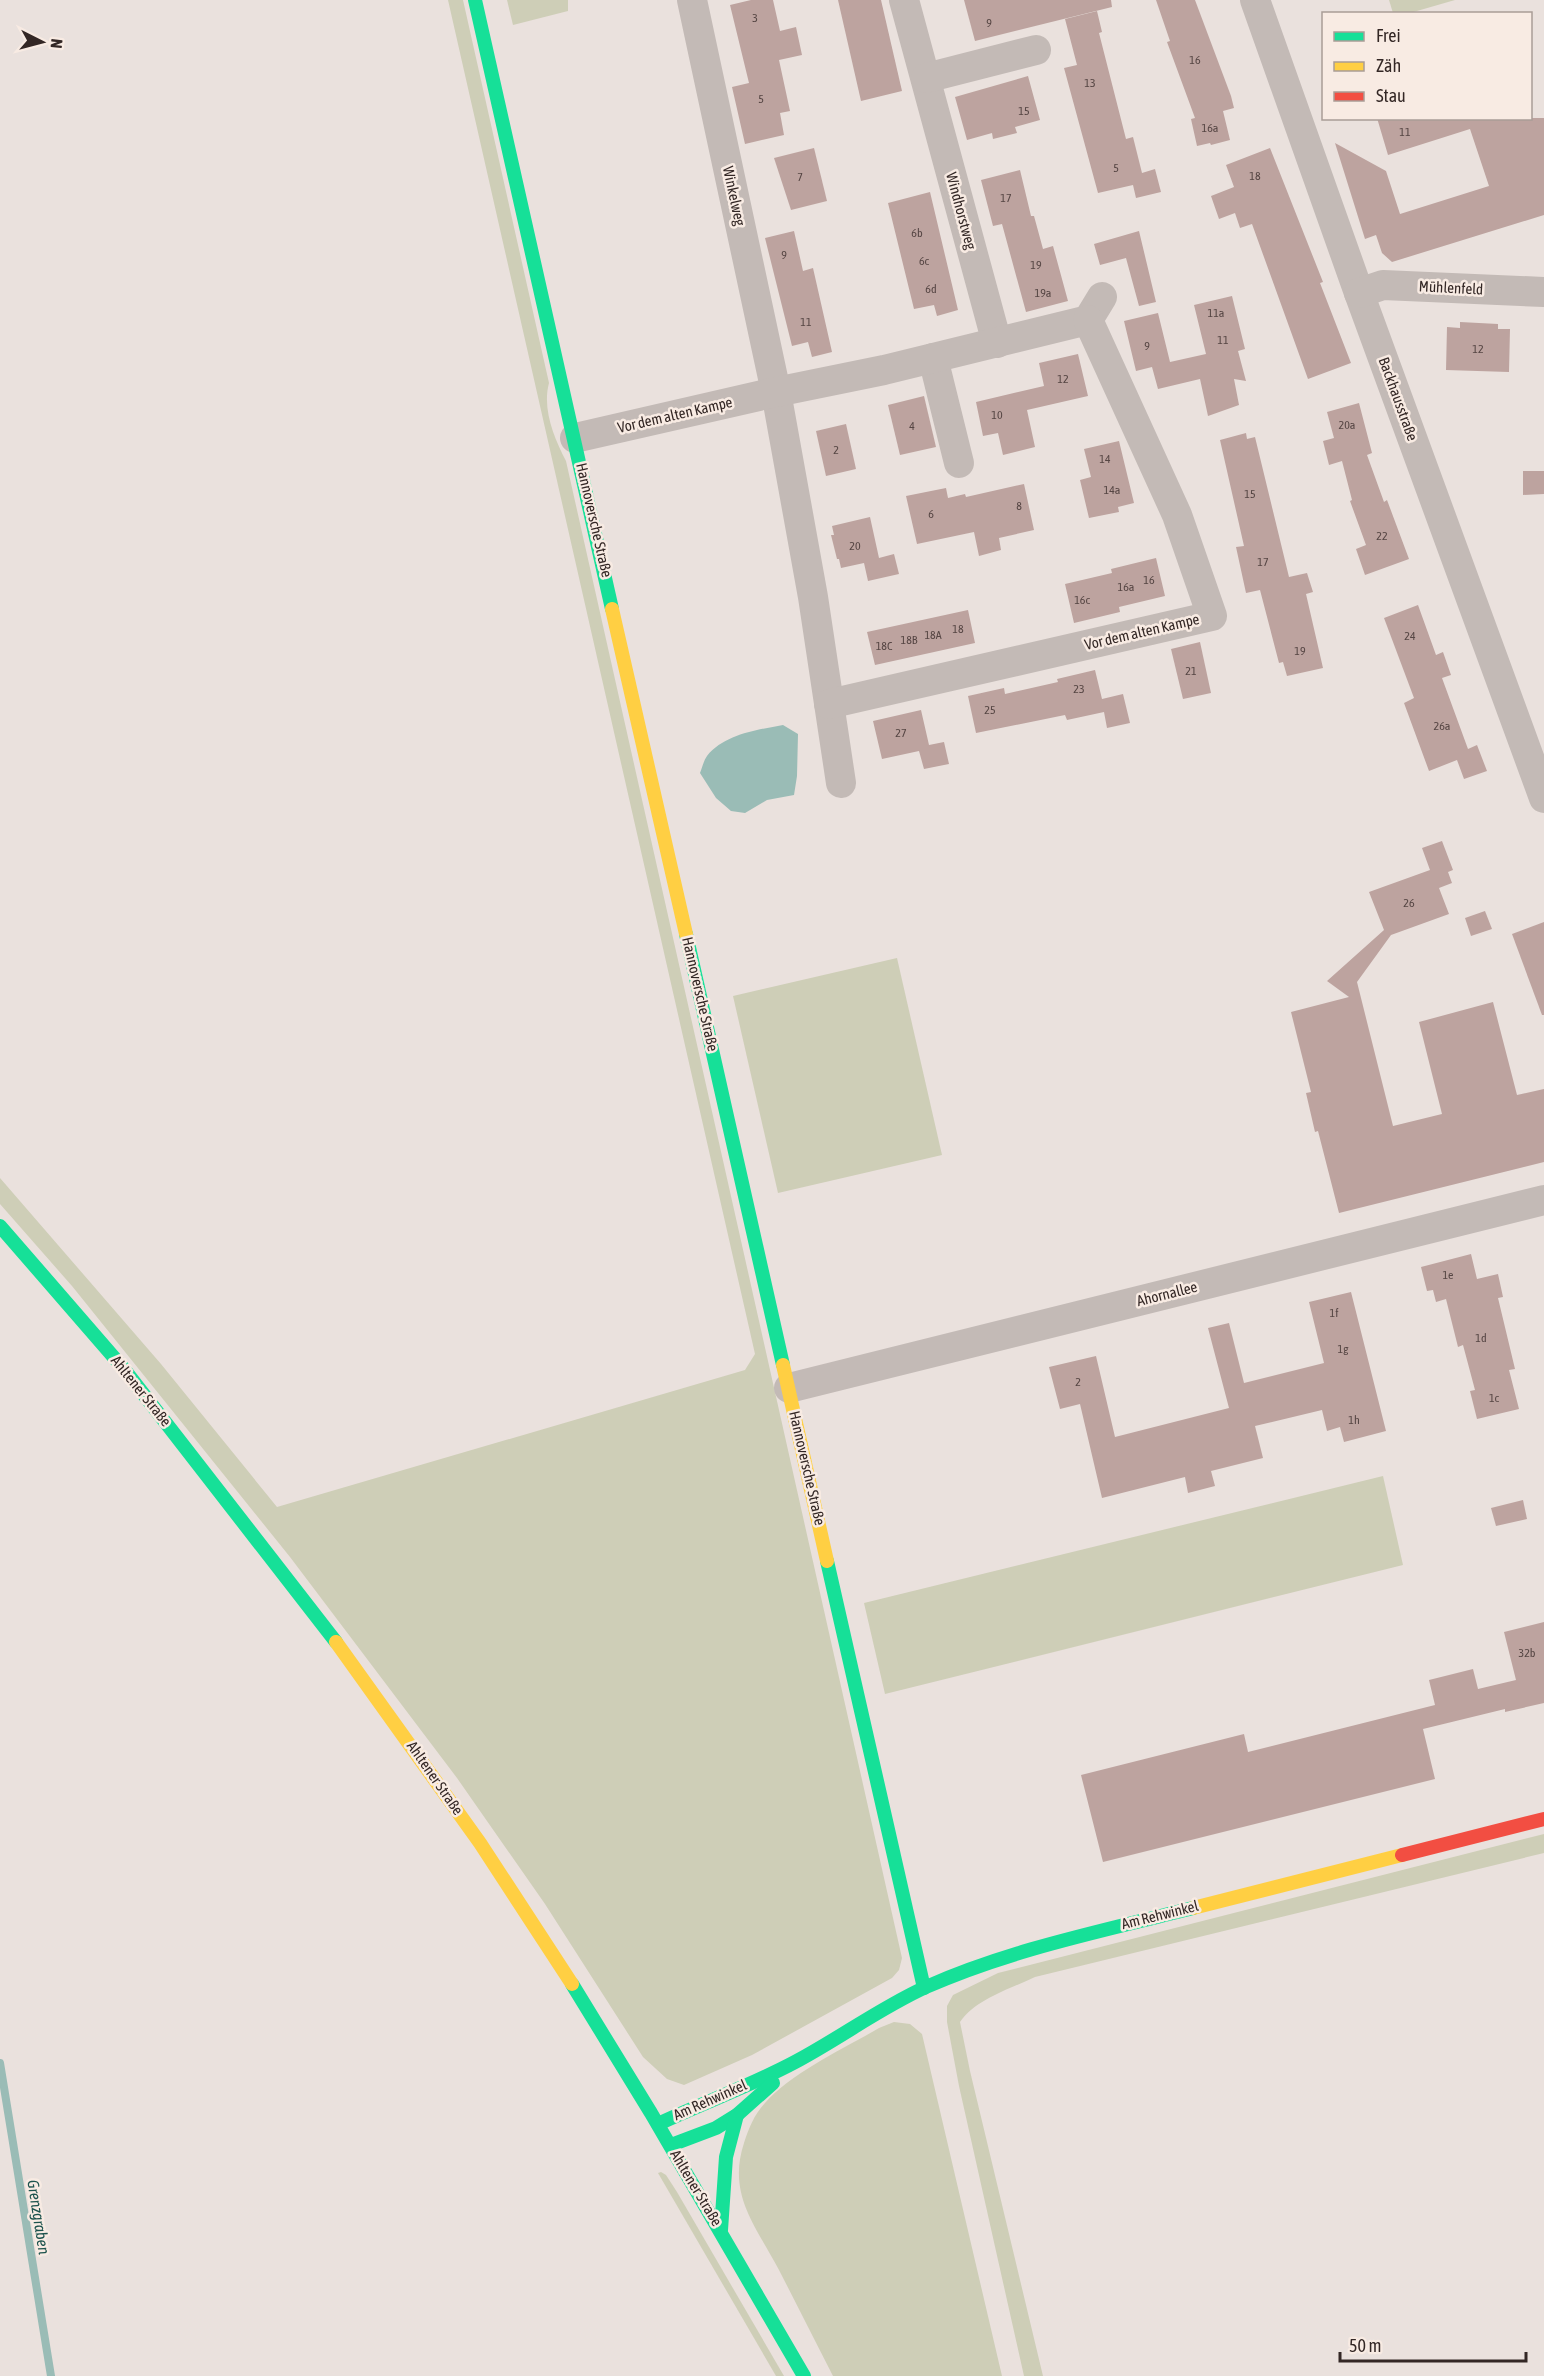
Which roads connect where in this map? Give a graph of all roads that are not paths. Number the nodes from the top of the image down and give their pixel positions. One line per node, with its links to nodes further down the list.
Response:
1 (476, 0): 12 (street, Hannoversche Straße)
2 (692, 0): 11 (street, Winkelweg)
3 (904, 0): 6 (street, Windhorstweg)
4 (1255, 0): 7 (street, Backhausstraße)
5 (1036, 50): 6 (street)
6 (926, 78): 9 (street, Windhorstweg)
7 (1359, 293): 8 (street, Mühlenfeld); 16 (street, Backhausstraße)
8 (1544, 293)
9 (997, 343): 10 (street, Vor dem alten Kampe); 14 (street, Vor dem alten Kampe)
10 (933, 358): 11 (street, Vor dem alten Kampe); 13 (street)
11 (776, 392): 12 (street, Vor dem alten Kampe); 14 (street)
12 (575, 438): 19 (street, Hannoversche Straße)
13 (959, 463)
14 (829, 704): 15 (street)
15 (842, 783)
16 (1544, 798)
17 (1544, 1200): 19 (street, Ahornallee)
18 (0, 1226): 24 (street, Ahltener Straße)
19 (789, 1388): 21 (street, Hannoversche Straße)
20 (1544, 1819): 21 (street, Am Rehwinkel)
21 (924, 1988): 22 (street, Am Rehwinkel)
22 (795, 2062): 23 (street, Am Rehwinkel); 24 (street, Am Rehwinkel)
23 (737, 2115): 25 (street); 26 (street)
24 (658, 2124): 25 (street, Ahltener Straße)
25 (671, 2145): 26 (street, Ahltener Straße)
26 (721, 2229): 27 (street, Ahltener Straße)
27 (804, 2376)

